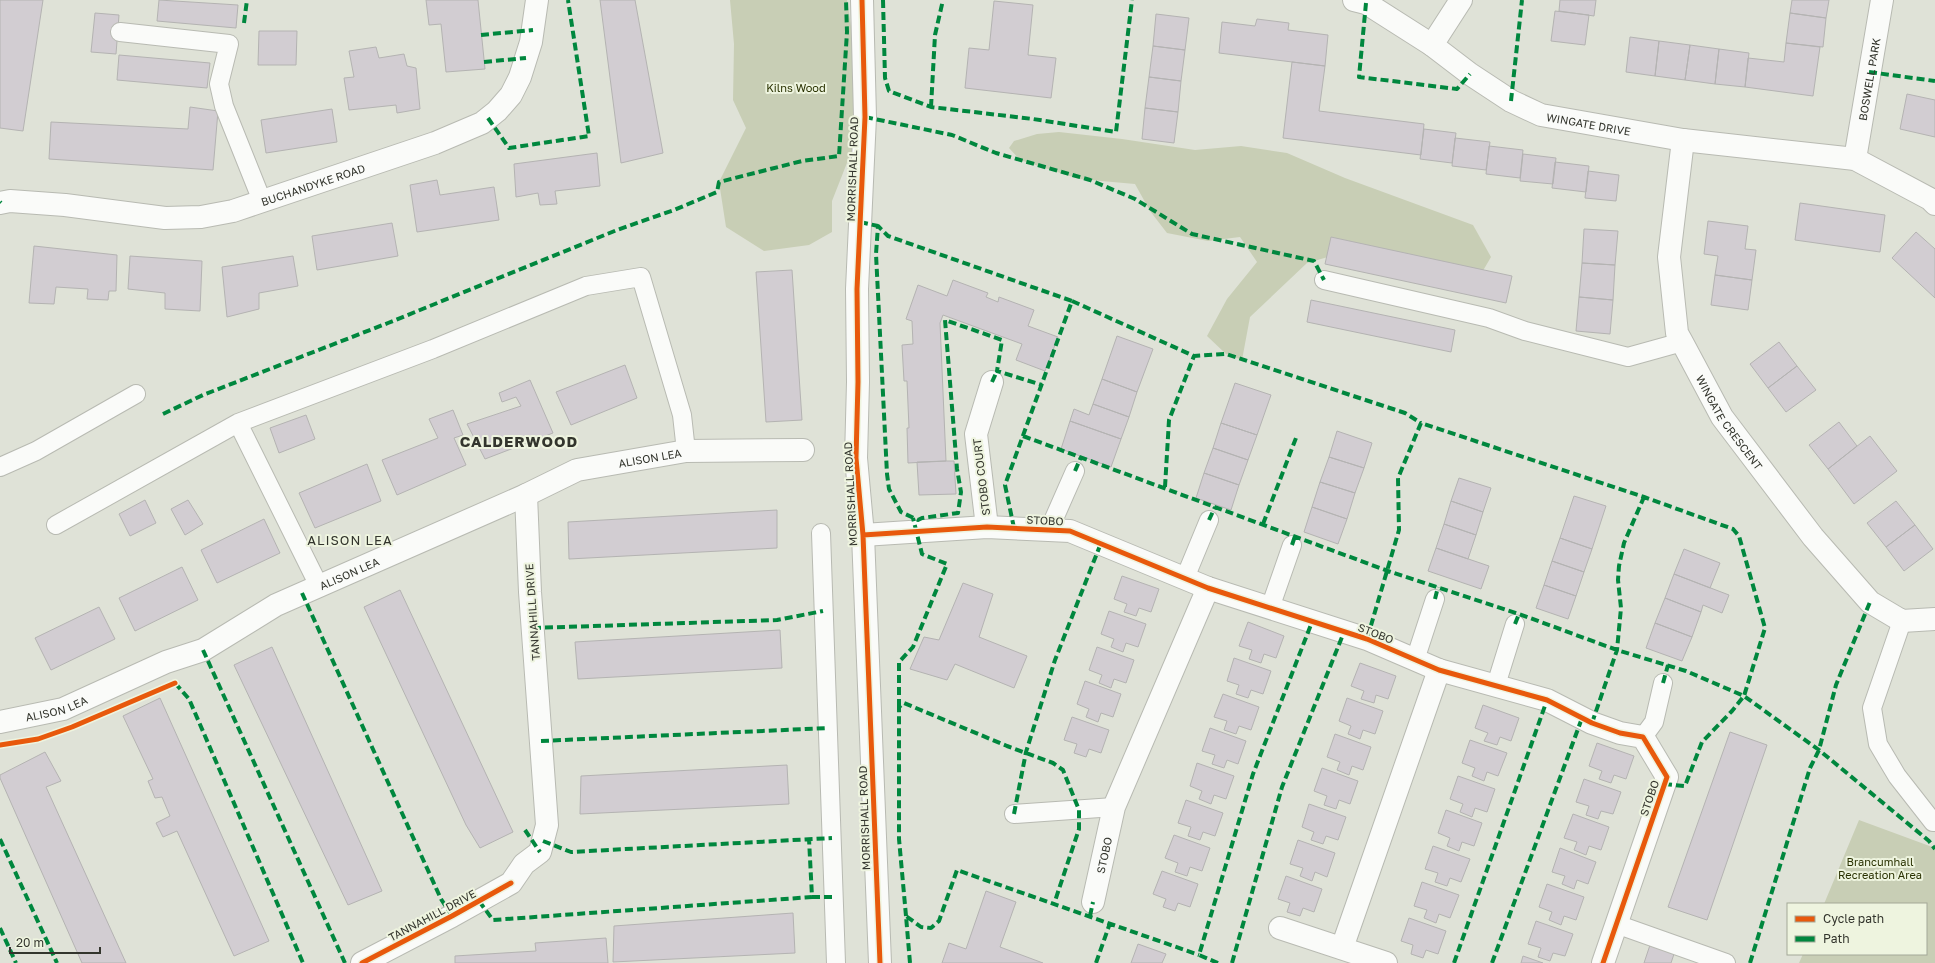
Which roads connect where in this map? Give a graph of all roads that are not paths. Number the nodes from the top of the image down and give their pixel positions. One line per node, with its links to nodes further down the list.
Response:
1 (537, 0): 10 (street, BUCHANDYKE ROAD)
2 (862, 0): 28 (street, MORRISHALL ROAD)
3 (1354, 0): 7 (street, WINGATE DRIVE)
4 (1460, 0): 7 (street)
5 (1882, 0): 9 (street, BOSWELL PARK)
6 (120, 32): 10 (lane)
7 (1432, 45): 8 (street, WINGATE DRIVE)
8 (1683, 140): 9 (street, WINGATE DRIVE); 14 (street, WINGATE CRESCENT)
9 (1855, 159): 12 (street)
10 (262, 201): 11 (street, BUCHANDYKE ROAD)
11 (0, 203)
12 (1935, 204)
13 (1324, 280): 14 (lane)
14 (1682, 342): 36 (street, WINGATE CRESCENT)
15 (992, 382): 25 (street, STOBO COURT)
16 (136, 394): 20 (lane)
17 (238, 422): 19 (lane); 24 (lane); 31 (lane)
18 (802, 450): 19 (street, ALISON LEA)
19 (686, 451): 22 (street, ALISON LEA)
20 (0, 468)
21 (1075, 471): 26 (lane)
22 (526, 495): 31 (street, ALISON LEA); 51 (street, TANNAHILL DRIVE)
23 (1209, 520): 30 (lane)
24 (56, 525)
25 (987, 527): 26 (street, STOBO); 28 (street, STOBO)
26 (1049, 530): 30 (street, STOBO)
27 (821, 533): 52 (lane)
28 (863, 535): 53 (street, MORRISHALL ROAD)
29 (1292, 544): 34 (lane)
30 (1185, 578): 32 (street, STOBO)
31 (319, 586): 42 (street, ALISON LEA)
32 (1208, 588): 34 (street, STOBO); 44 (street, STOBO)
33 (1435, 600): 38 (lane)
34 (1270, 608): 38 (street, STOBO)
35 (1935, 619): 36 (street)
36 (1902, 621): 46 (lane)
37 (1515, 624): 41 (lane)
38 (1415, 660): 39 (street, STOBO)
39 (1439, 670): 41 (street, STOBO); 50 (street)
40 (1664, 683): 43 (lane)
41 (1496, 685): 43 (street, STOBO)
42 (0, 722)
43 (1643, 737): 48 (street, STOBO)
44 (1114, 807): 45 (lane); 47 (street, STOBO)
45 (1014, 814)
46 (1935, 822)
47 (1093, 902)
48 (1616, 924): 55 (street, STOBO); 56 (lane)
49 (1280, 928): 50 (street)
50 (1342, 948): 54 (street)
51 (362, 963)
52 (836, 963)
53 (880, 963)
54 (1386, 963)
55 (1603, 963)
56 (1726, 963)

